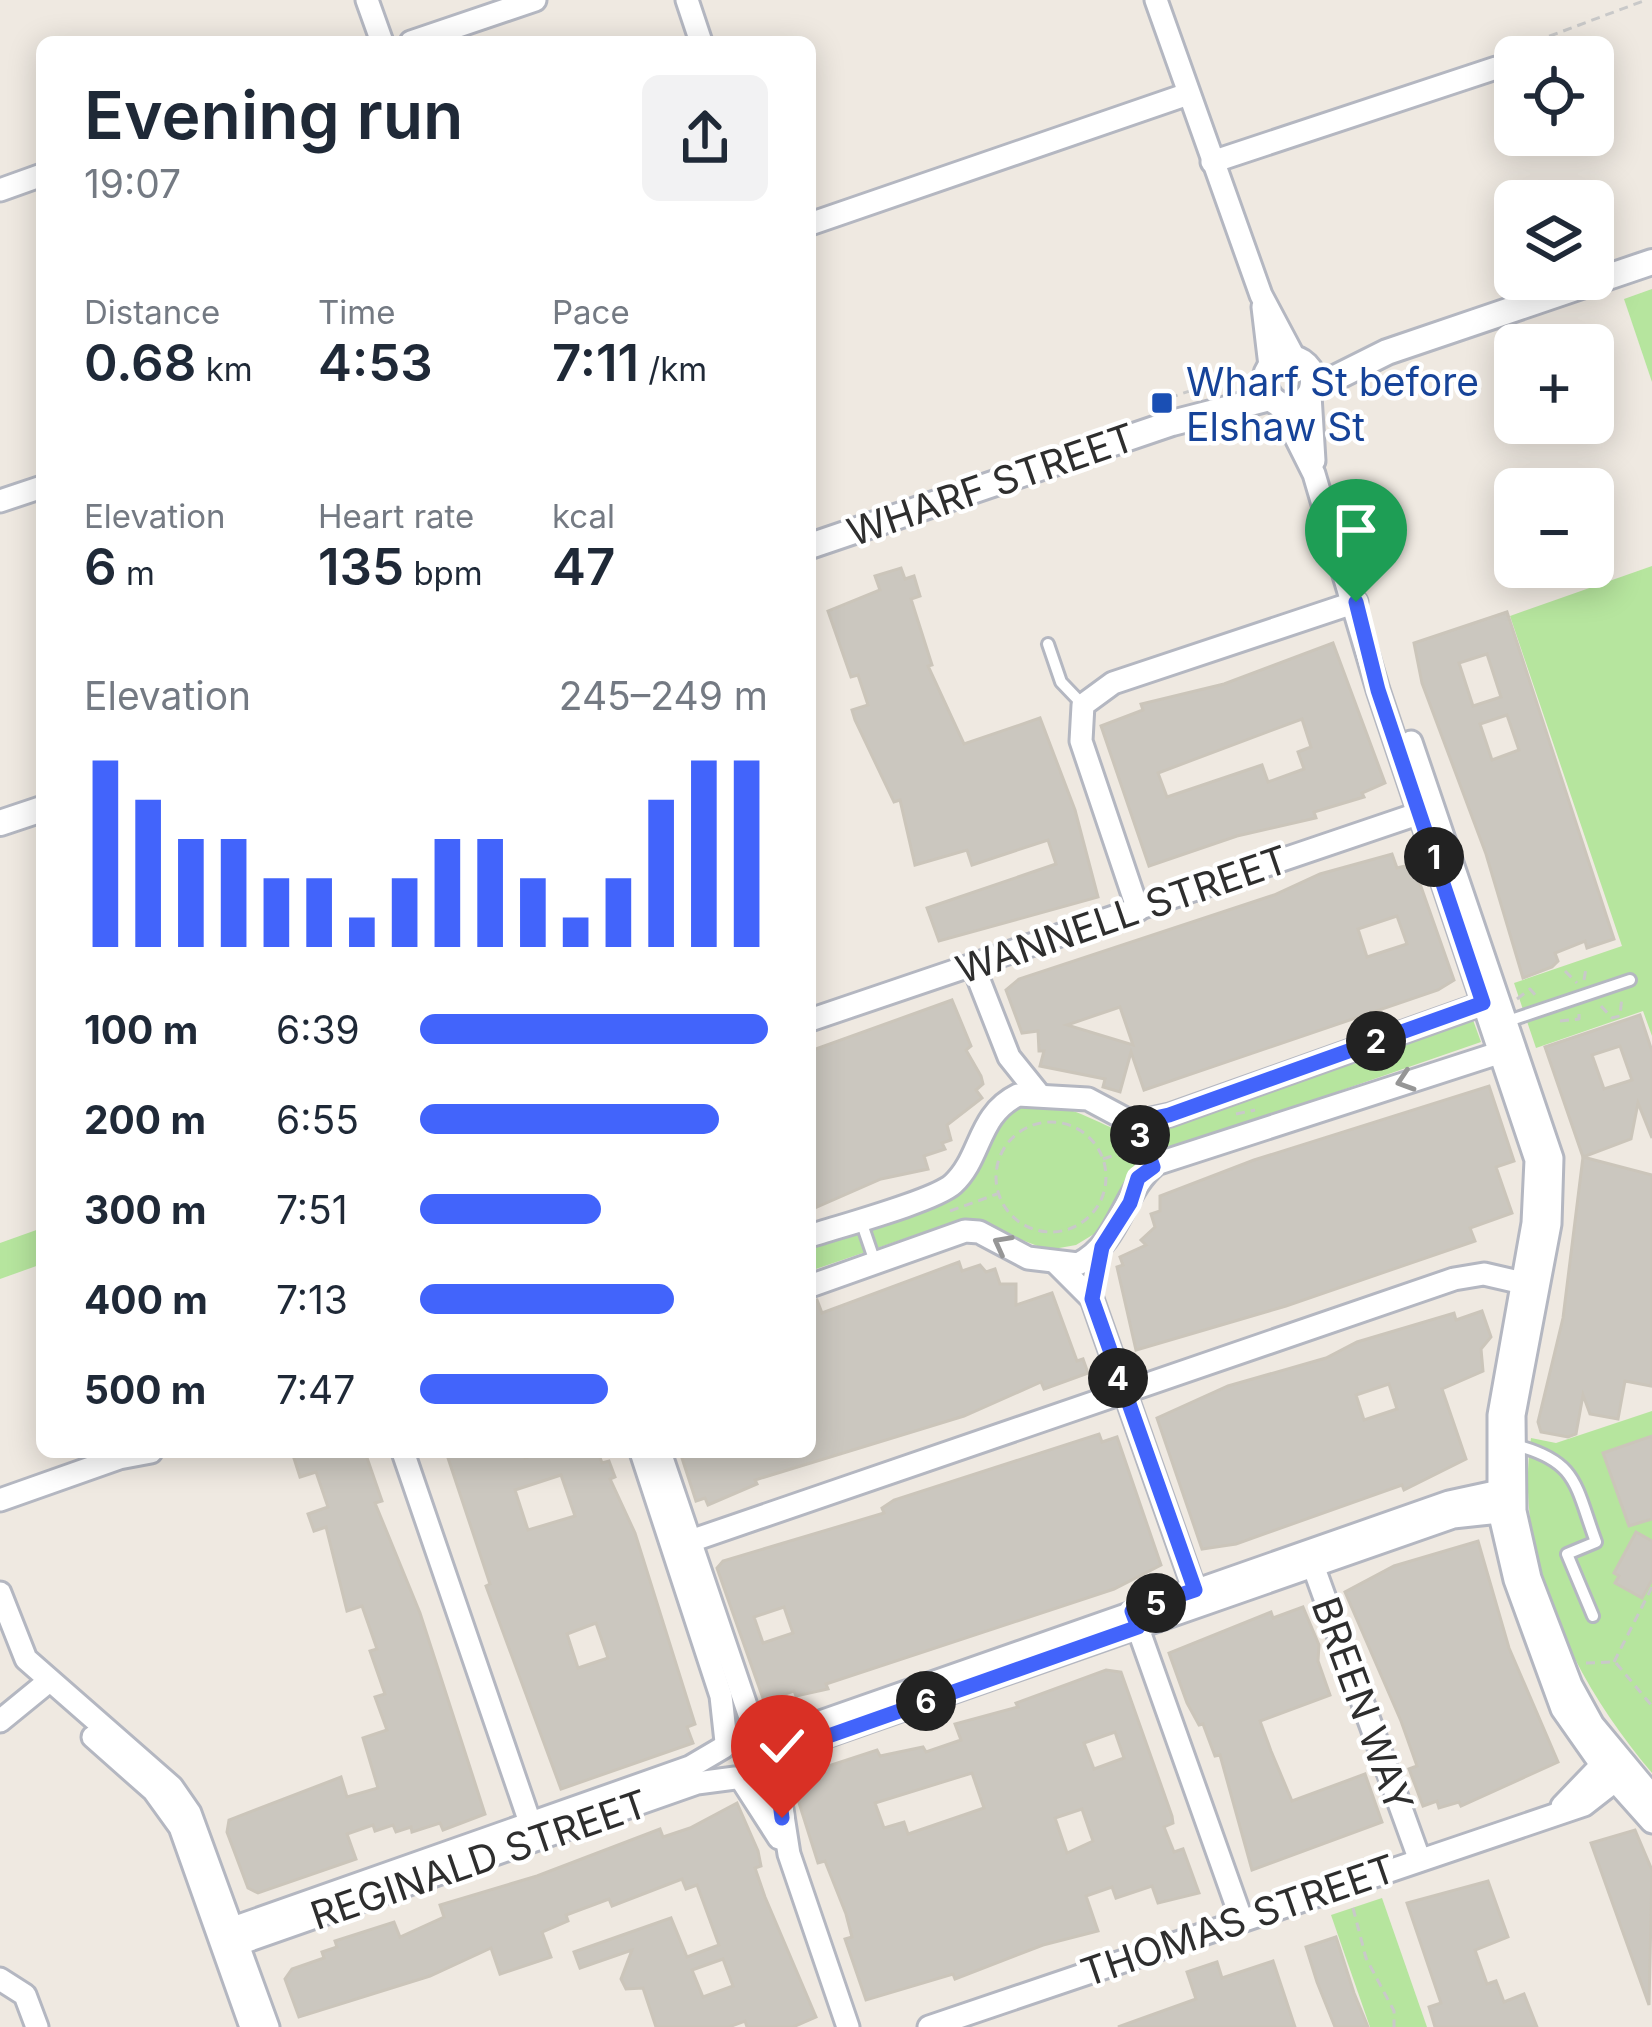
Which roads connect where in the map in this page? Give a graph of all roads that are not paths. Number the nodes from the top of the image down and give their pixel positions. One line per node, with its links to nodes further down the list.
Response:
1 (368, 0): 5 (street)
2 (535, 0): 6 (street)
3 (687, 0): 7 (street)
4 (1156, 0): 9 (street)
5 (380, 36)
6 (429, 36)
7 (699, 36)
8 (1494, 69): 10 (street)
9 (1188, 94): 10 (street); 13 (street)
10 (1212, 162): 15 (street)
11 (36, 177): 12 (street)
12 (0, 190)
13 (816, 222)
14 (1652, 262): 16 (street)
15 (1262, 295): 16 (street); 17 (street)
16 (1306, 377): 17 (street); 17 (street); 18 (street)
17 (1265, 383): 18 (street); 21 (street, WHARF STREET)
18 (1314, 474): 22 (street)
19 (36, 489): 20 (street)
20 (0, 501)
21 (816, 544)
22 (1356, 602): 24 (street); 26 (street)
23 (1048, 644): 24 (lane)
24 (1083, 705): 28 (street)
25 (36, 811): 27 (street)
26 (1427, 811): 28 (street, WANNELL STREET); 31 (street)
27 (0, 823)
28 (1138, 910): 29 (street, WANNELL STREET)
29 (974, 965): 32 (street, WANNELL STREET); 35 (street)
30 (1630, 980): 33 (lane)
31 (1492, 1000): 33 (street); 34 (street); 36 (street)
32 (816, 1017)
33 (1508, 1021): 34 (street)
34 (1509, 1049): 39 (street, one-way to 39); 43 (street)
35 (1009, 1057): 36 (street); 36 (street)
36 (1021, 1096): 37 (street)
37 (860, 1218): 38 (street); 40 (lane)
38 (816, 1234)
39 (1102, 1247): 41 (street); 44 (street)
40 (875, 1262): 41 (street, one-way to 40); 42 (street)
41 (1055, 1262): 44 (street)
42 (816, 1284)
43 (1529, 1284): 45 (street); 46 (street); 52 (street)
44 (1092, 1299): 45 (street)
45 (1124, 1392): 53 (street); 56 (street)
46 (1512, 1444): 52 (street); 57 (lane)
47 (118, 1458): 51 (street)
48 (405, 1458): 69 (street)
49 (644, 1458): 53 (street)
50 (661, 1458): 53 (street)
51 (0, 1500)
52 (1506, 1500): 54 (street); 65 (street)
53 (681, 1544): 62 (street); 63 (street)
54 (1310, 1558): 56 (street); 71 (street, BREEN WAY)
55 (0, 1594): 60 (street)
56 (1198, 1598): 58 (street)
57 (1592, 1616)
58 (1135, 1619): 62 (street); 64 (street); 72 (street)
59 (0, 1637): 60 (street)
60 (44, 1687): 61 (street); 73 (street)
61 (0, 1721)
62 (759, 1728): 63 (street); 64 (street)
63 (725, 1745): 66 (street); 69 (street, REGINALD STREET)
64 (778, 1767): 66 (street); 70 (street)
65 (1615, 1767): 67 (street); 68 (street); 71 (street, THOMAS STREET)
66 (739, 1780): 69 (street, REGINALD STREET); 70 (street)
67 (1652, 1796)
68 (1652, 1822)
69 (534, 1832): 73 (street, REGINALD STREET)
70 (789, 1854): 78 (street)
71 (1419, 1858): 72 (street, THOMAS STREET)
72 (1241, 1918): 79 (street, THOMAS STREET)
73 (228, 1938): 76 (street); 77 (street)
74 (0, 1979): 75 (street)
75 (37, 2027)
76 (251, 2027)
77 (268, 2027)
78 (848, 2027)
79 (929, 2027)

